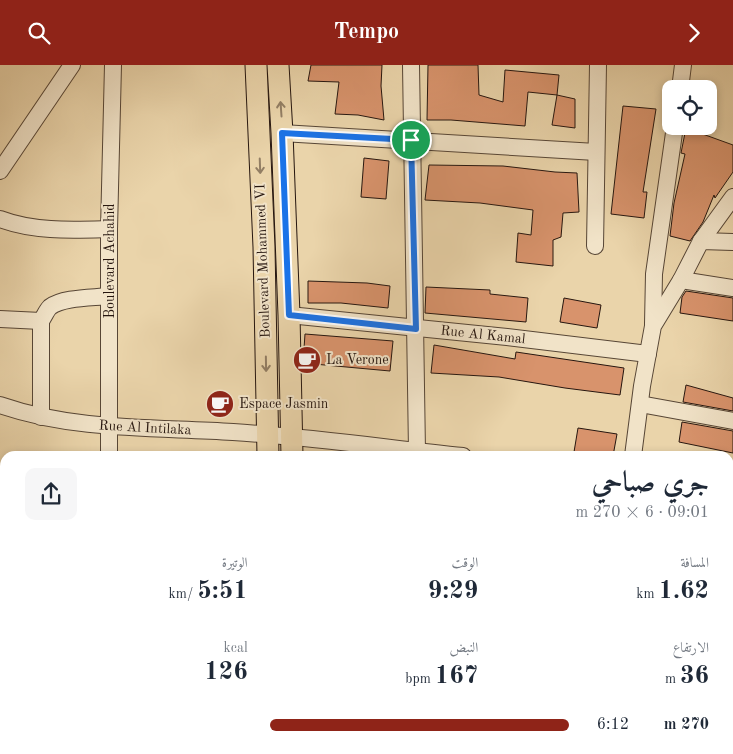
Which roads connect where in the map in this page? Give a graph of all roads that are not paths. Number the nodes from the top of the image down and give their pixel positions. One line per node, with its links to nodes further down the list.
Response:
1 (72, 65): 13 (street)
2 (113, 65): 16 (street, Boulevard Achahid)
3 (256, 65): 34 (main road, Boulevard Mohammed VI, one-way to 34)
4 (278, 65): 9 (main road, Boulevard Mohammed VI, one-way to 4)
5 (411, 65): 11 (street)
6 (598, 65): 12 (street)
7 (683, 65): 8 (street)
8 (681, 80)
9 (282, 133): 11 (street); 23 (main road, Boulevard Mohammed VI)
10 (674, 135): 26 (street)
11 (411, 140): 12 (street); 27 (street)
12 (596, 152): 19 (street)
13 (0, 171)
14 (733, 197): 17 (street)
15 (0, 219): 16 (street)
16 (109, 229): 22 (street, Boulevard Achahid)
17 (701, 241): 18 (street); 20 (street)
18 (733, 242)
19 (595, 246)
20 (681, 280): 21 (street); 26 (street)
21 (733, 288)
22 (110, 297): 25 (street); 33 (street, Boulevard Achahid)
23 (289, 315): 27 (street, Rue Al Kamal); 35 (main road, Boulevard Mohammed VI)
24 (0, 319): 25 (street)
25 (41, 321): 31 (street)
26 (653, 326): 28 (street)
27 (416, 329): 28 (street, Rue Al Kamal); 38 (street)
28 (648, 354): 30 (street)
29 (0, 405): 31 (street, Rue Al Intilaka)
30 (640, 405): 32 (street); 39 (street)
31 (41, 417): 33 (street, Rue Al Intilaka)
32 (733, 421)
33 (108, 426): 34 (street, Rue Al Intilaka); 36 (street, Boulevard Achahid)
34 (268, 435): 35 (street, Rue Al Intilaka); 37 (main road, Boulevard Mohammed VI)
35 (292, 447): 38 (street, Rue Al Intilaka)
36 (108, 451)
37 (268, 451)
38 (417, 451)
39 (634, 451)

